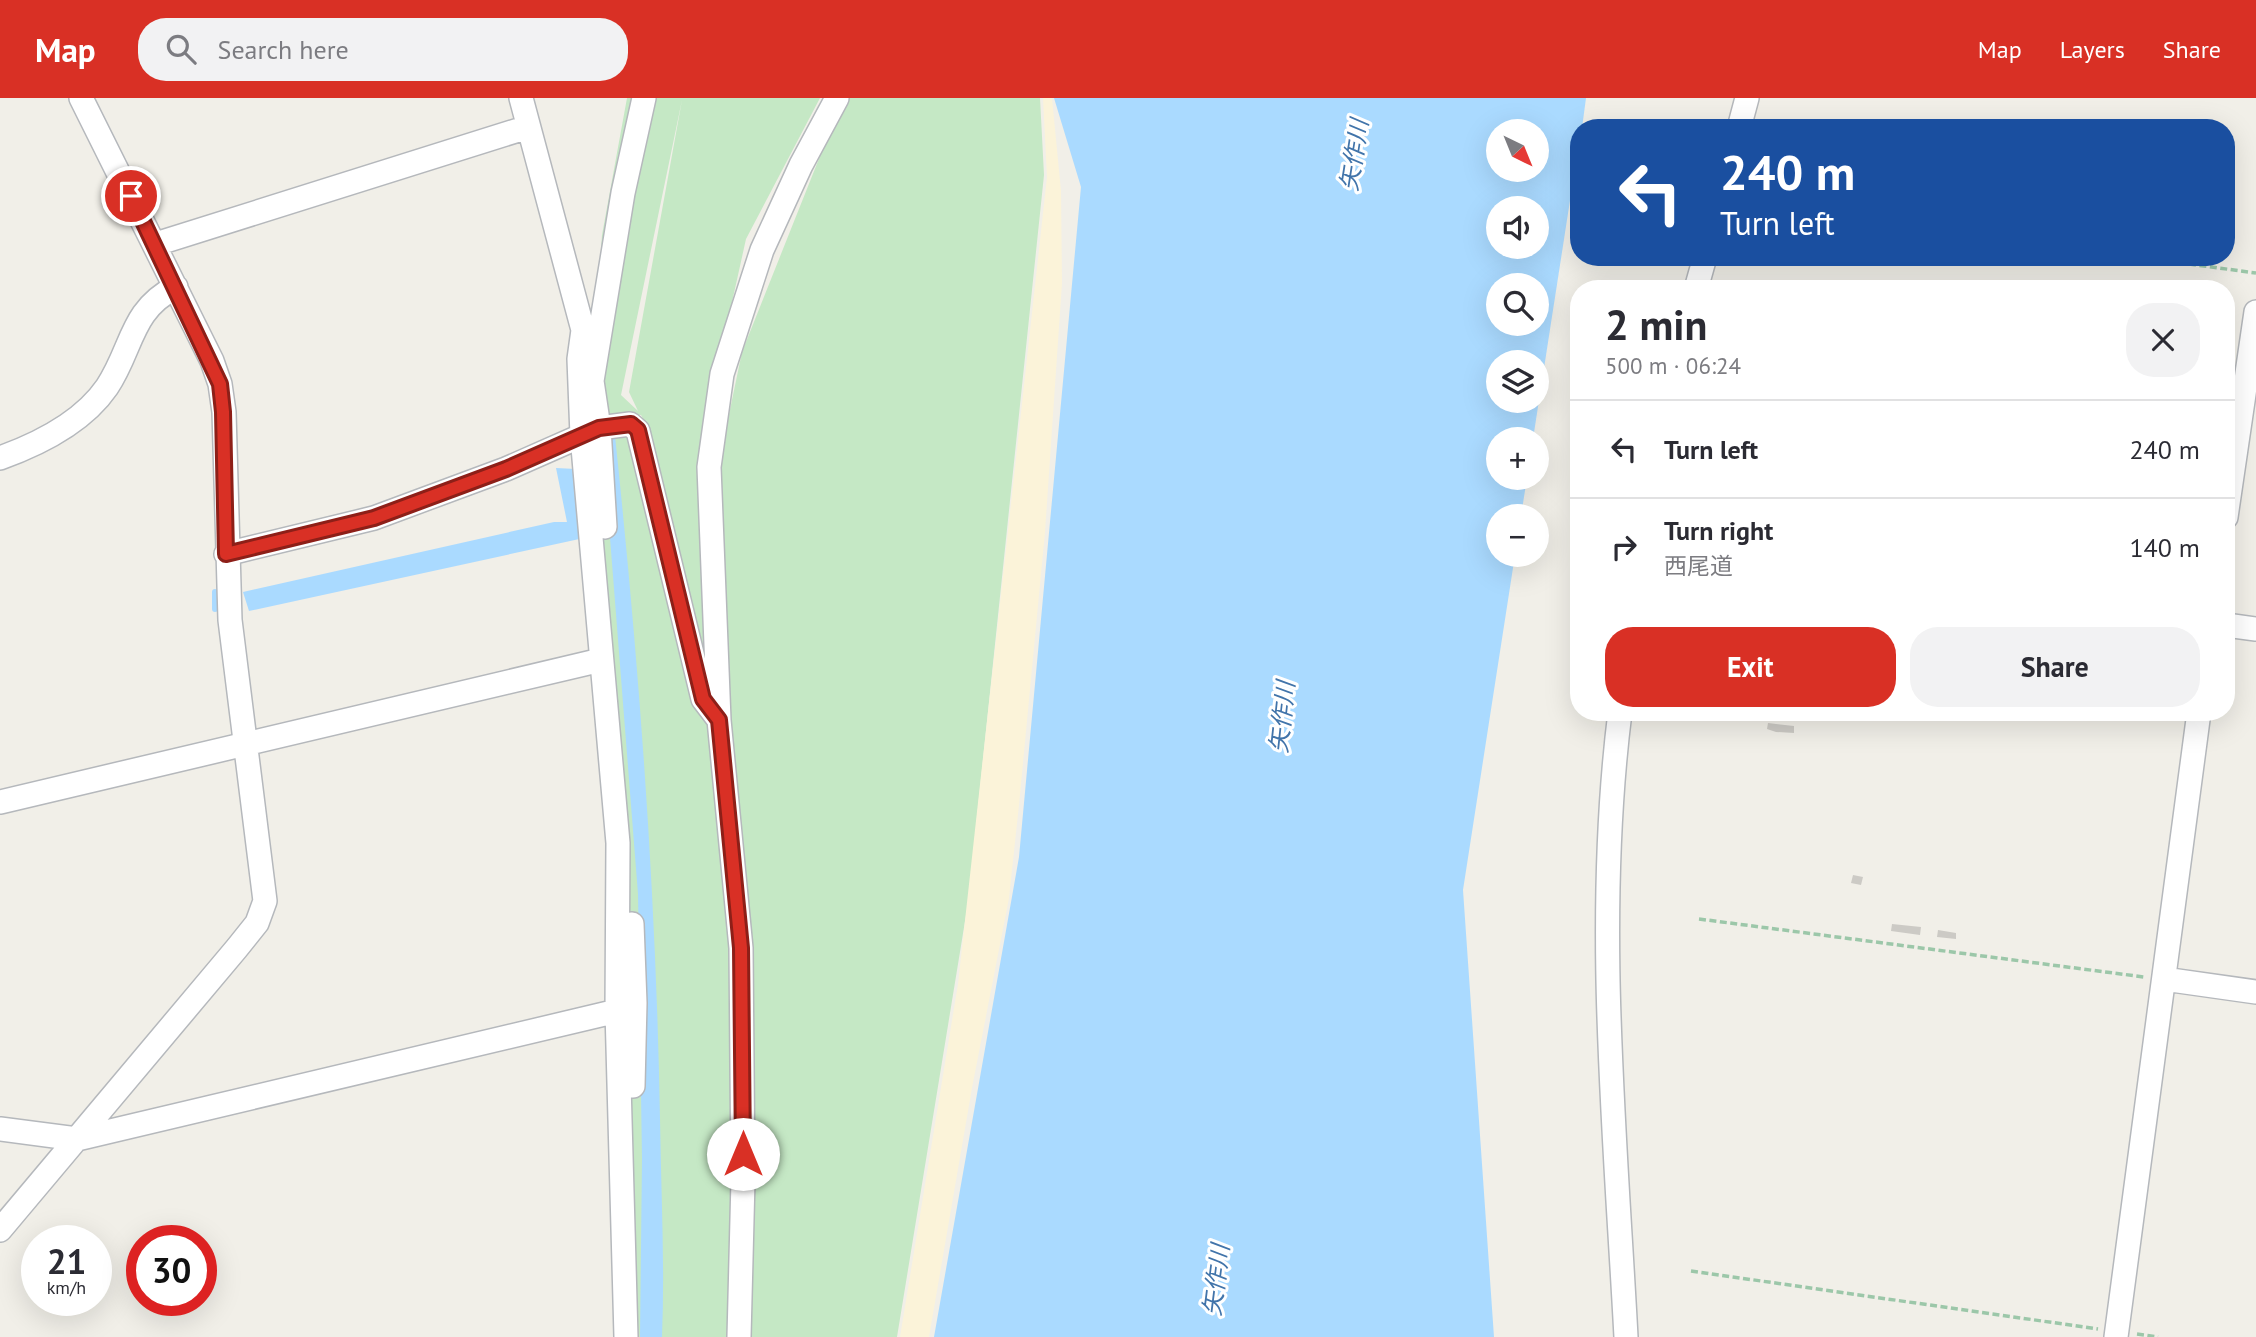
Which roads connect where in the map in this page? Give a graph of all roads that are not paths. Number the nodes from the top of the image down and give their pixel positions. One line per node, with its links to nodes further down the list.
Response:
1 (81, 98): 8 (street)
2 (522, 98): 7 (street)
3 (644, 98): 11 (street)
4 (837, 98): 18 (street)
5 (1747, 98): 6 (street)
6 (1741, 119)
7 (528, 127): 8 (street); 11 (street)
8 (156, 244): 9 (street)
9 (176, 287): 13 (street); 14 (street)
10 (2256, 312): 12 (street)
11 (591, 432): 14 (street); 17 (street); 18 (street); 31 (street)
12 (2235, 456)
13 (0, 458)
14 (226, 554): 21 (street)
15 (2235, 626): 16 (street)
16 (2256, 629)
17 (601, 660): 21 (street); 25 (street)
18 (719, 720): 32 (street)
19 (1619, 721): 33 (street)
20 (2198, 721): 23 (street)
21 (246, 743): 22 (street); 27 (street)
22 (0, 802)
23 (2164, 979): 24 (street); 29 (street)
24 (2256, 992)
25 (617, 1011): 27 (street); 30 (street)
26 (0, 1129): 27 (street)
27 (77, 1139): 28 (street)
28 (0, 1230)
29 (2117, 1334)
30 (626, 1337)
31 (633, 1337)
32 (739, 1337)
33 (1626, 1337)

